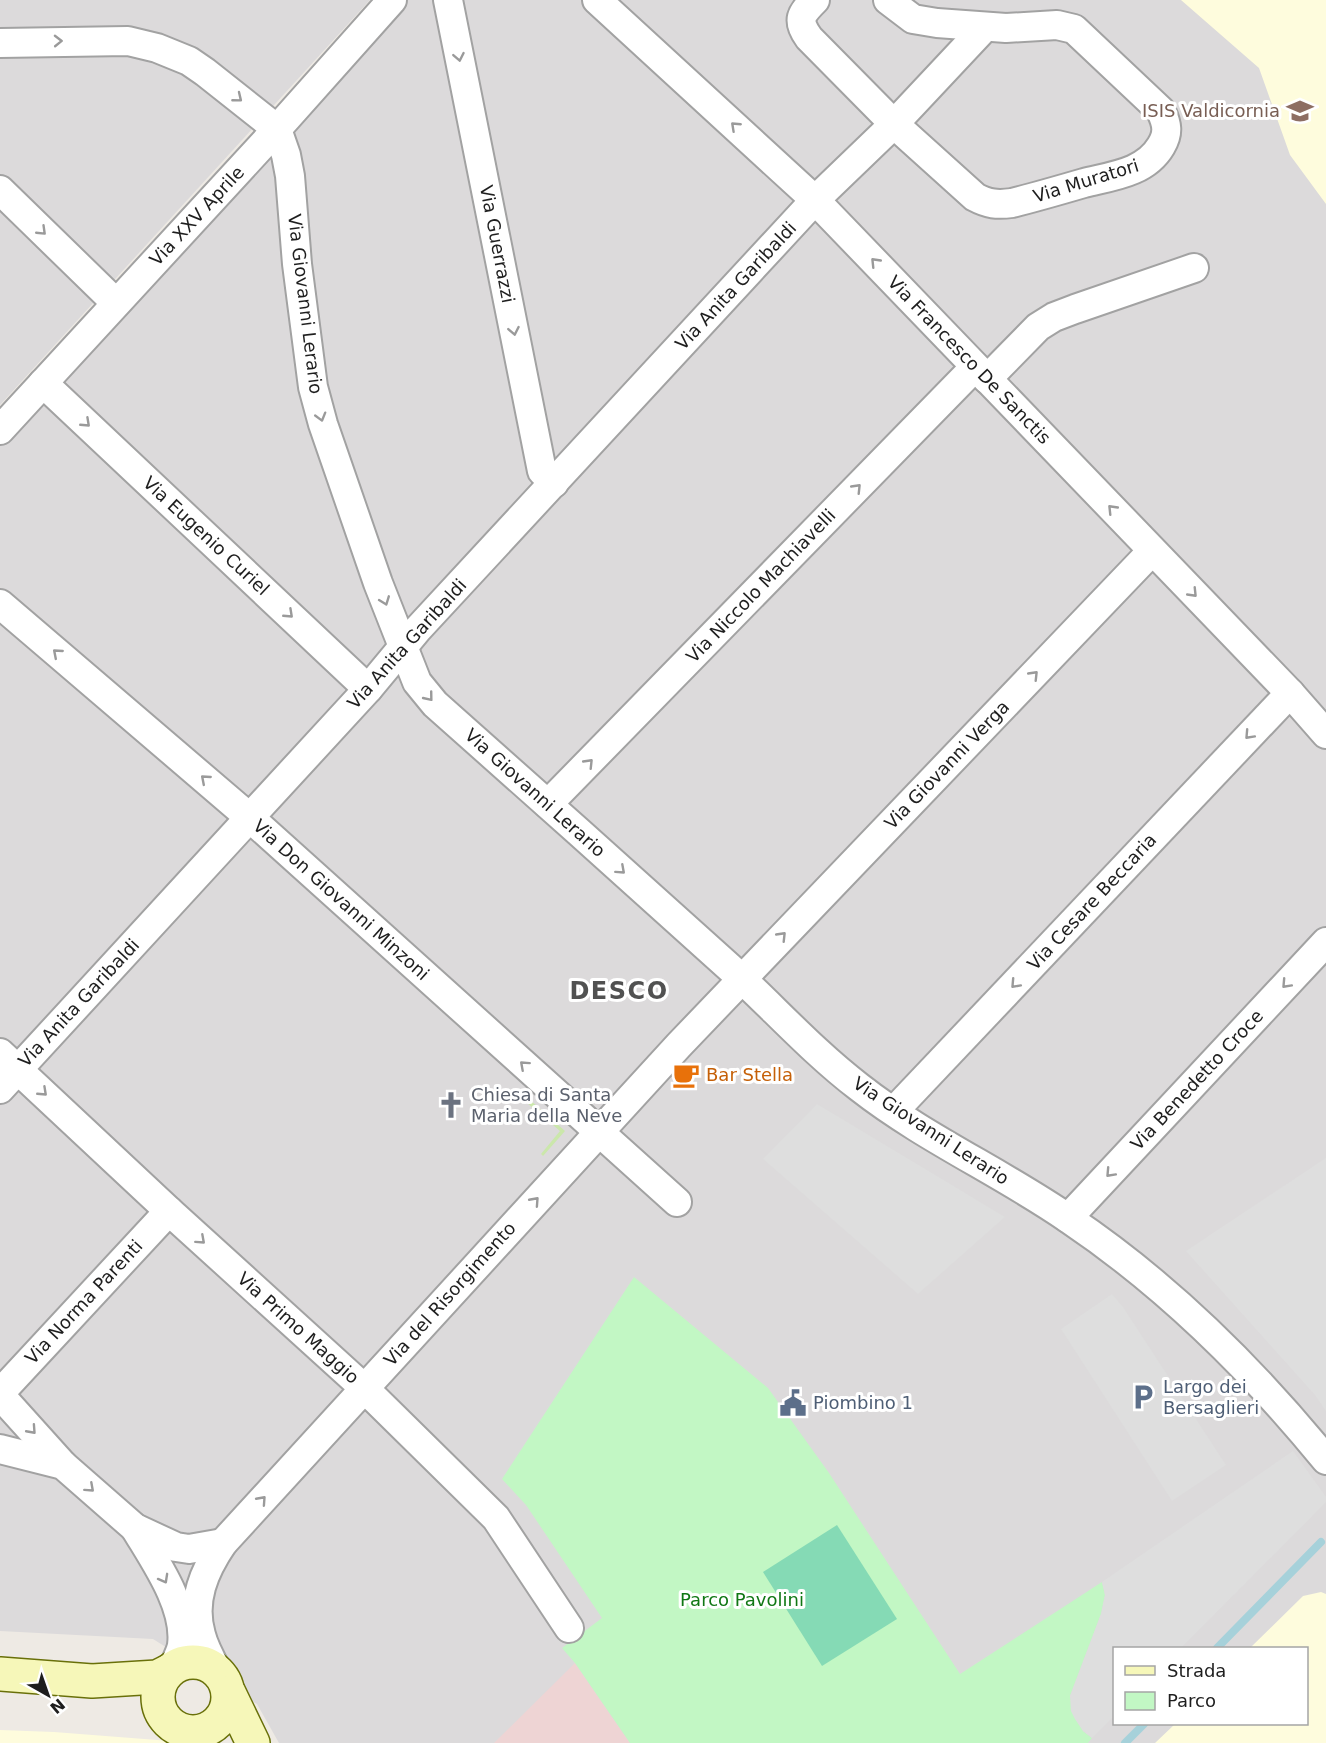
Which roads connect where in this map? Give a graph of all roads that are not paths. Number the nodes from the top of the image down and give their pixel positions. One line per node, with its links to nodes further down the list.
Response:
1 (392, 0): 9 (street, Via XXV Aprile)
2 (448, 0): 17 (street, Via Guerrazzi, one-way to 17)
3 (597, 0): 11 (street, Via Francesco De Sanctis, one-way to 3)
4 (814, 0): 8 (street, Via Muratori)
5 (888, 0): 6 (street, Via Muratori)
6 (985, 27): 8 (street); 8 (street, Via Muratori)
7 (0, 43): 9 (street, one-way to 9)
8 (894, 124): 11 (street)
9 (277, 129): 13 (street, Via XXV Aprile); 20 (street, Via Giovanni Lerario, one-way to 20)
10 (0, 190): 13 (street, one-way to 13)
11 (815, 200): 14 (street, Via Francesco De Sanctis, one-way to 11); 17 (street, Via Anita Garibaldi)
12 (1194, 268): 14 (street, Via Niccolo Machiavelli)
13 (116, 303): 15 (street, Via XXV Aprile)
14 (981, 373): 18 (street, Via Francesco De Sanctis, one-way to 14); 24 (street, Via Niccolo Machiavelli, one-way to 14)
15 (43, 383): 16 (street, Via XXV Aprile); 21 (street, Via Eugenio Curiel, one-way to 21)
16 (0, 430)
17 (554, 483): 20 (street, Via Anita Garibaldi)
18 (1152, 551): 22 (street, Via Francesco De Sanctis, one-way to 22); 27 (street, Via Giovanni Verga, one-way to 18)
19 (0, 604): 25 (street, Via Don Giovanni Minzoni, one-way to 19)
20 (403, 645): 21 (street, Via Anita Garibaldi); 24 (street, Via Giovanni Lerario, one-way to 24)
21 (368, 689): 25 (street, Via Anita Garibaldi)
22 (1290, 693): 23 (street, Via Francesco De Sanctis); 29 (street, Via Cesare Beccaria, one-way to 29)
23 (1326, 734)
24 (548, 804): 27 (street, Via Giovanni Lerario, one-way to 27)
25 (249, 817): 28 (street, Via Anita Garibaldi); 30 (street, Via Don Giovanni Minzoni, one-way to 25)
26 (1326, 942): 33 (street, Via Benedetto Croce, one-way to 33)
27 (742, 979): 29 (street, Via Giovanni Lerario); 30 (street, Via del Risorgimento)
28 (6, 1070): 32 (street, Via Primo Maggio, one-way to 32)
29 (894, 1112): 33 (street, Via Giovanni Lerario)
30 (598, 1132): 31 (street, Via Don Giovanni Minzoni); 34 (street, Via del Risorgimento, one-way to 30)
31 (677, 1202)
32 (169, 1211): 34 (street, Via Primo Maggio, one-way to 34); 35 (street, Via Norma Parenti)
33 (1068, 1218): 37 (street, Via Giovanni Lerario)
34 (364, 1388): 40 (street, Via del Risorgimento, one-way to 34); 41 (street, Via Primo Maggio)
35 (0, 1394): 38 (street, one-way to 38)
36 (0, 1449): 38 (street)
37 (1326, 1460)
38 (63, 1465): 39 (street, one-way to 39)
39 (135, 1528): 40 (street); 42 (street, one-way to 42)
40 (222, 1543): 45 (street, Via del Risorgimento)
41 (569, 1628)
42 (170, 1670): 44 (street); 45 (street); 46 (street)
43 (0, 1674): 44 (street)
44 (92, 1681): 46 (street)
45 (222, 1681): 46 (street); 47 (street)
46 (185, 1731)
47 (253, 1743)

